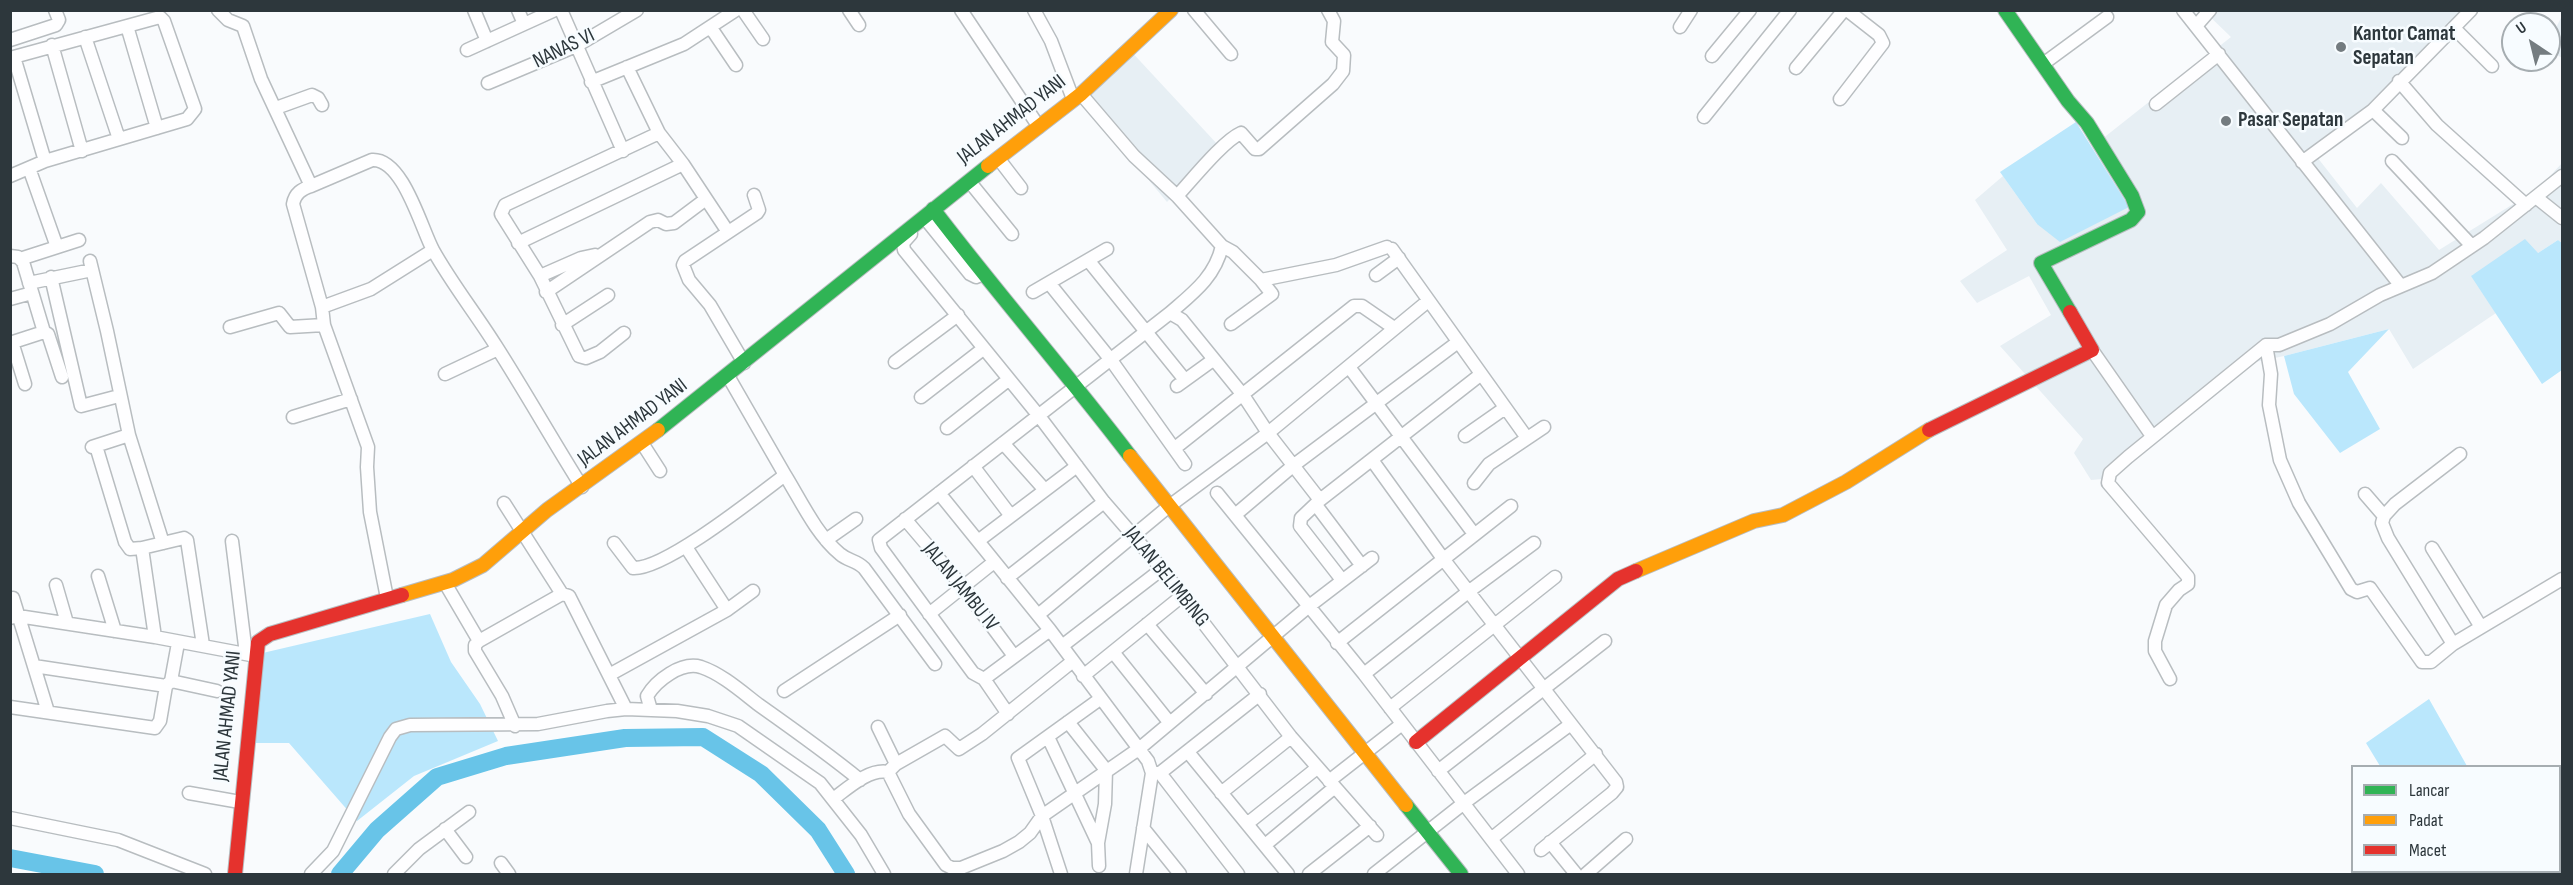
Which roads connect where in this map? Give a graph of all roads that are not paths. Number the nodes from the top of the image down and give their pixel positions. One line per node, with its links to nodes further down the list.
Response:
1 (55, 10): 34 (street)
2 (218, 10): 55 (street)
3 (474, 10): 35 (street)
4 (518, 10): 25 (street)
5 (555, 10): 25 (street)
6 (561, 10): 37 (street)
7 (637, 10): 37 (street, NANAS VI)
8 (736, 10): 30 (street)
9 (743, 10): 33 (street)
10 (849, 10): 26 (street)
11 (961, 10): 58 (street)
12 (1034, 10): 51 (street)
13 (1171, 10): 51 (street, JALAN AHMAD YANI)
14 (1194, 10): 39 (street)
15 (1328, 10): 77 (street)
16 (1691, 10): 29 (street)
17 (1750, 10): 41 (street)
18 (1790, 10): 57 (street)
19 (1845, 10): 47 (street); 52 (street)
20 (2005, 10): 43 (street)
21 (2183, 10): 28 (street)
22 (2210, 10): 28 (street)
23 (2471, 10): 31 (street)
24 (2107, 16): 43 (street)
25 (524, 24): 35 (street)
26 (859, 25)
27 (127, 26): 32 (street); 59 (street); 59 (street)
28 (2196, 26): 40 (street)
29 (1680, 27)
30 (711, 28): 44 (street); 46 (street)
31 (2454, 28): 45 (street); 48 (street)
32 (85, 37): 36 (street); 62 (street)
33 (763, 39)
34 (10, 40)
35 (487, 41): 38 (street)
36 (52, 45): 42 (street); 63 (street)
37 (576, 46): 49 (street); 50 (street, NANAS VI)
38 (467, 50)
39 (1231, 54)
40 (2218, 54): 53 (street); 68 (street)
41 (1712, 56)
42 (12, 57): 66 (street)
43 (2043, 64): 124 (street)
44 (736, 65)
45 (2492, 66)
46 (627, 67): 49 (street); 60 (street)
47 (1796, 68)
48 (2399, 81): 56 (street); 80 (street)
49 (591, 82): 64 (street)
50 (488, 83)
51 (1077, 96): 58 (street, JALAN AHMAD YANI); 77 (street)
52 (1840, 99)
53 (2156, 104)
54 (322, 105): 55 (street)
55 (276, 108): 74 (street)
56 (2373, 110): 61 (street); 68 (street)
57 (1704, 117)
58 (1039, 127): 65 (street, JALAN AHMAD YANI)
59 (158, 128): 62 (street)
60 (659, 133): 64 (street); 69 (street)
61 (2402, 138)
62 (119, 140): 63 (street)
63 (82, 151): 66 (street)
64 (623, 151): 86 (street)
65 (998, 158): 73 (street, JALAN AHMAD YANI); 75 (street)
66 (45, 161): 70 (street)
67 (2392, 161): 87 (street)
68 (2302, 162): 101 (street)
69 (683, 164): 79 (street); 86 (street)
70 (29, 168): 71 (street); 89 (street)
71 (10, 176)
72 (2562, 176): 78 (street)
73 (969, 181): 81 (street, JALAN AHMAD YANI); 84 (street)
74 (311, 186): 91 (street); 108 (street)
75 (1021, 188)
76 (754, 195): 83 (street)
77 (1177, 196): 88 (street)
78 (2537, 198): 80 (street); 82 (street)
79 (706, 199): 83 (street); 93 (street)
80 (2526, 205): 87 (street)
81 (933, 216): 110 (street, JALAN BELIMBING); 128 (street, JALAN AHMAD YANI); 136 (street)
82 (2562, 218)
83 (728, 232): 128 (street)
84 (1012, 234)
85 (79, 240): 89 (street)
86 (518, 243): 97 (street)
87 (2470, 245): 101 (street)
88 (1222, 246): 99 (street); 109 (street)
89 (57, 247): 94 (street)
90 (1107, 249): 95 (street)
91 (433, 250): 108 (street); 122 (street)
92 (1393, 251): 96 (street); 99 (street); 107 (street)
93 (602, 254): 97 (street); 103 (street)
94 (13, 257): 102 (street)
95 (1088, 260): 100 (street); 116 (street)
96 (1376, 275)
97 (540, 276): 103 (street)
98 (51, 277): 102 (street); 138 (street); 138 (street)
99 (1261, 280): 111 (street)
100 (1049, 283): 104 (street); 125 (street)
101 (2401, 286): 121 (street)
102 (31, 288): 106 (street); 117 (street)
103 (546, 292): 112 (street)
104 (1033, 292)
105 (608, 295): 112 (street)
106 (10, 299)
107 (1428, 301): 115 (street); 119 (street)
108 (322, 307): 113 (street)
109 (1170, 313): 116 (street); 126 (street)
110 (958, 315): 123 (street, JALAN BELIMBING); 127 (street)
111 (1231, 324)
112 (562, 325): 118 (street)
113 (324, 326): 114 (street); 140 (street)
114 (230, 327)
115 (1394, 328): 129 (street); 137 (street)
116 (1147, 331): 125 (street); 126 (street)
117 (44, 332): 120 (street); 132 (street)
118 (624, 333)
119 (1458, 342): 131 (street); 141 (street)
120 (11, 343): 135 (street)
121 (2266, 345): 150 (street); 227 (street)
122 (498, 349): 130 (street); 165 (street)
123 (983, 350): 134 (street, JALAN BELIMBING); 139 (street)
124 (2092, 350): 150 (street); 233 (street)
125 (1111, 360): 136 (street); 155 (street)
126 (1213, 360): 137 (street)
127 (896, 362)
128 (744, 363): 133 (street, JALAN AHMAD YANI)
129 (1349, 367): 141 (street); 147 (street)
130 (445, 374)
131 (1480, 375): 142 (street); 151 (street)
132 (62, 376)
133 (728, 376): 153 (street, JALAN AHMAD YANI); 163 (street)
134 (1008, 380): 143 (street, JALAN BELIMBING); 145 (street)
135 (25, 384)
136 (1076, 385): 143 (street); 174 (street)
137 (1243, 395): 147 (street); 155 (street)
138 (120, 396): 148 (street)
139 (921, 397)
140 (351, 399): 144 (street); 208 (street)
141 (1376, 403): 151 (street); 159 (street)
142 (1505, 408): 149 (street); 152 (street)
143 (1039, 416): 154 (street); 161 (street, JALAN BELIMBING)
144 (293, 417)
145 (947, 428)
146 (1544, 428): 152 (street)
147 (1268, 433): 159 (street); 174 (street)
148 (129, 435): 186 (street); 190 (street)
149 (1466, 436)
150 (2151, 436): 242 (street)
151 (1403, 437): 157 (street); 181 (street)
152 (1527, 438): 164 (street)
153 (642, 443): 162 (street); 165 (street, JALAN AHMAD YANI)
154 (1003, 443): 160 (street); 166 (street)
155 (1175, 448): 158 (street)
156 (2460, 454): 177 (street)
157 (1372, 460): 171 (street); 192 (street)
158 (1185, 464)
159 (1294, 465): 171 (street); 175 (street)
160 (973, 466): 167 (street); 176 (street)
161 (1077, 466): 166 (street); 170 (street, JALAN BELIMBING)
162 (660, 471)
163 (785, 475): 183 (street); 189 (street)
164 (1474, 483)
165 (582, 488): 180 (street, JALAN AHMAD YANI)
166 (1044, 489): 176 (street)
167 (939, 493): 179 (street); 184 (street)
168 (1217, 493): 175 (street)
169 (2365, 494): 177 (street)
170 (1104, 502): 182 (street, JALAN BELIMBING); 197 (street)
171 (1318, 502): 199 (street); 199 (street)
172 (504, 503): 180 (street)
173 (1511, 506): 181 (street)
174 (1168, 507): 182 (street); 222 (street)
175 (1235, 515): 209 (street)
176 (1011, 516): 184 (street)
177 (2384, 516): 227 (street)
178 (856, 519): 183 (street)
179 (905, 519): 202 (street, JALAN JAMBU IV); 211 (street)
180 (521, 531): 200 (street, JALAN AHMAD YANI); 205 (street)
181 (1474, 534): 192 (street)
182 (1134, 537): 194 (street, JALAN BELIMBING); 213 (street)
183 (826, 540): 212 (street)
184 (978, 541): 193 (street)
185 (232, 542): 231 (street)
186 (163, 543): 190 (street); 228 (street)
187 (614, 543): 189 (street)
188 (1534, 543): 204 (street)
189 (686, 547): 210 (street)
190 (142, 548): 221 (street)
191 (2432, 548): 218 (street)
192 (1444, 560): 204 (street); 226 (street)
193 (994, 562): 197 (street); 202 (street)
194 (1162, 569): 206 (street, JALAN BELIMBING); 229 (street)
195 (98, 576): 220 (street)
196 (1555, 577): 217 (street)
197 (1007, 578): 213 (street)
198 (2562, 579): 218 (street)
199 (1342, 580): 209 (street)
200 (445, 583): 208 (street, JALAN AHMAD YANI); 223 (street)
201 (56, 585): 215 (street)
202 (962, 586): 211 (street); 232 (street, JALAN JAMBU IV)
203 (753, 591): 210 (street)
204 (1468, 591): 217 (street); 238 (street)
205 (562, 594): 223 (street); 239 (street)
206 (1182, 596): 216 (street); 237 (street, JALAN BELIMBING)
207 (13, 598): 214 (street)
208 (387, 598): 231 (street, JALAN AHMAD YANI)
209 (1308, 607): 222 (street); 226 (street)
210 (727, 610): 239 (street)
211 (929, 614): 241 (street)
212 (900, 615): 235 (street); 246 (street)
213 (1038, 615): 219 (street)
214 (14, 617): 215 (street); 236 (street)
215 (67, 623): 220 (street)
216 (1147, 624): 230 (street); 247 (street)
217 (1494, 626): 233 (street); 251 (street)
218 (2481, 627): 227 (street)
219 (1050, 630): 229 (street); 232 (street)
220 (115, 631): 221 (street)
221 (155, 637): 225 (street)
222 (1271, 637): 237 (street); 268 (street)
223 (479, 641): 260 (street)
224 (1605, 641): 244 (street)
225 (178, 643): 228 (street); 243 (street)
226 (1337, 643): 238 (street)
227 (2453, 644)
228 (203, 645): 231 (street)
229 (1062, 646): 234 (street)
230 (1113, 652): 240 (street); 257 (street)
231 (251, 655): 280 (street, JALAN AHMAD YANI)
232 (1014, 656): 241 (street)
233 (1520, 657): 244 (street); 264 (street)
234 (1073, 662): 240 (street); 255 (street)
235 (935, 664)
236 (34, 666): 243 (street); 254 (street)
237 (1238, 666): 247 (street); 248 (street, JALAN BELIMBING)
238 (1364, 674): 251 (street)
239 (609, 675): 252 (street)
240 (1083, 676): 249 (street)
241 (984, 679): 255 (street)
242 (2170, 679)
243 (168, 684): 245 (street); 254 (street)
244 (1545, 689): 259 (street); 272 (street)
245 (217, 691)
246 (784, 691)
247 (1206, 694): 257 (street)
248 (1260, 694): 263 (street, JALAN BELIMBING); 266 (street)
249 (1100, 699): 256 (street); 265 (street)
250 (10, 707): 254 (street)
251 (1390, 708): 258 (street)
252 (626, 710): 253 (street); 260 (street)
253 (651, 710): 274 (street); 279 (street)
254 (48, 711)
255 (1008, 714): 269 (street)
256 (1068, 722): 262 (street); 271 (street)
257 (1169, 722): 265 (street)
258 (1402, 724): 264 (street); 268 (street)
259 (1571, 724): 267 (street); 281 (street)
260 (515, 726): 298 (street)
261 (878, 727): 269 (street)
262 (1048, 737): 278 (street); 283 (street)
263 (1292, 737): 270 (street, JALAN BELIMBING); 277 (street)
264 (1416, 742): 272 (street)
265 (1140, 748): 271 (street); 273 (street)
266 (1188, 752): 273 (street); 277 (street)
267 (1596, 754): 289 (street); 311 (street)
268 (1364, 755): 275 (street); 288 (street)
269 (892, 768): 274 (street); 283 (street)
270 (1317, 768): 275 (street, JALAN BELIMBING); 285 (street)
271 (1106, 770): 278 (street); 291 (street)
272 (1438, 771): 281 (street)
273 (1156, 773): 286 (street); 305 (street)
274 (860, 780): 279 (street)
275 (1332, 784): 292 (street); 307 (street, JALAN BELIMBING)
276 (189, 793): 280 (street)
277 (1221, 793): 285 (street)
278 (1075, 794): 283 (street); 291 (street)
279 (833, 799): 301 (street)
280 (240, 802): 297 (street, JALAN AHMAD YANI)
281 (1464, 803): 288 (street); 289 (street)
282 (469, 812): 287 (street)
283 (1042, 816): 302 (street)
284 (10, 818): 296 (street)
285 (1248, 823): 292 (street)
286 (1143, 828): 303 (street); 304 (street)
287 (445, 829): 293 (street); 299 (street)
288 (1428, 833): 308 (street); 309 (street)
289 (1491, 839): 310 (street)
290 (1626, 839): 312 (street)
291 (1098, 843): 295 (street)
292 (1265, 845): 306 (street)
293 (466, 857)
294 (501, 863): 300 (street)
295 (1099, 867)
296 (205, 874)
297 (235, 874)
298 (311, 874)
299 (394, 874)
300 (508, 874)
301 (884, 874)
302 (1062, 874)
303 (1136, 874)
304 (1180, 874)
305 (1238, 874)
306 (1288, 874)
307 (1309, 874)
308 (1374, 874)
309 (1461, 874)
310 (1518, 874)
311 (1575, 874)
312 (1586, 874)

